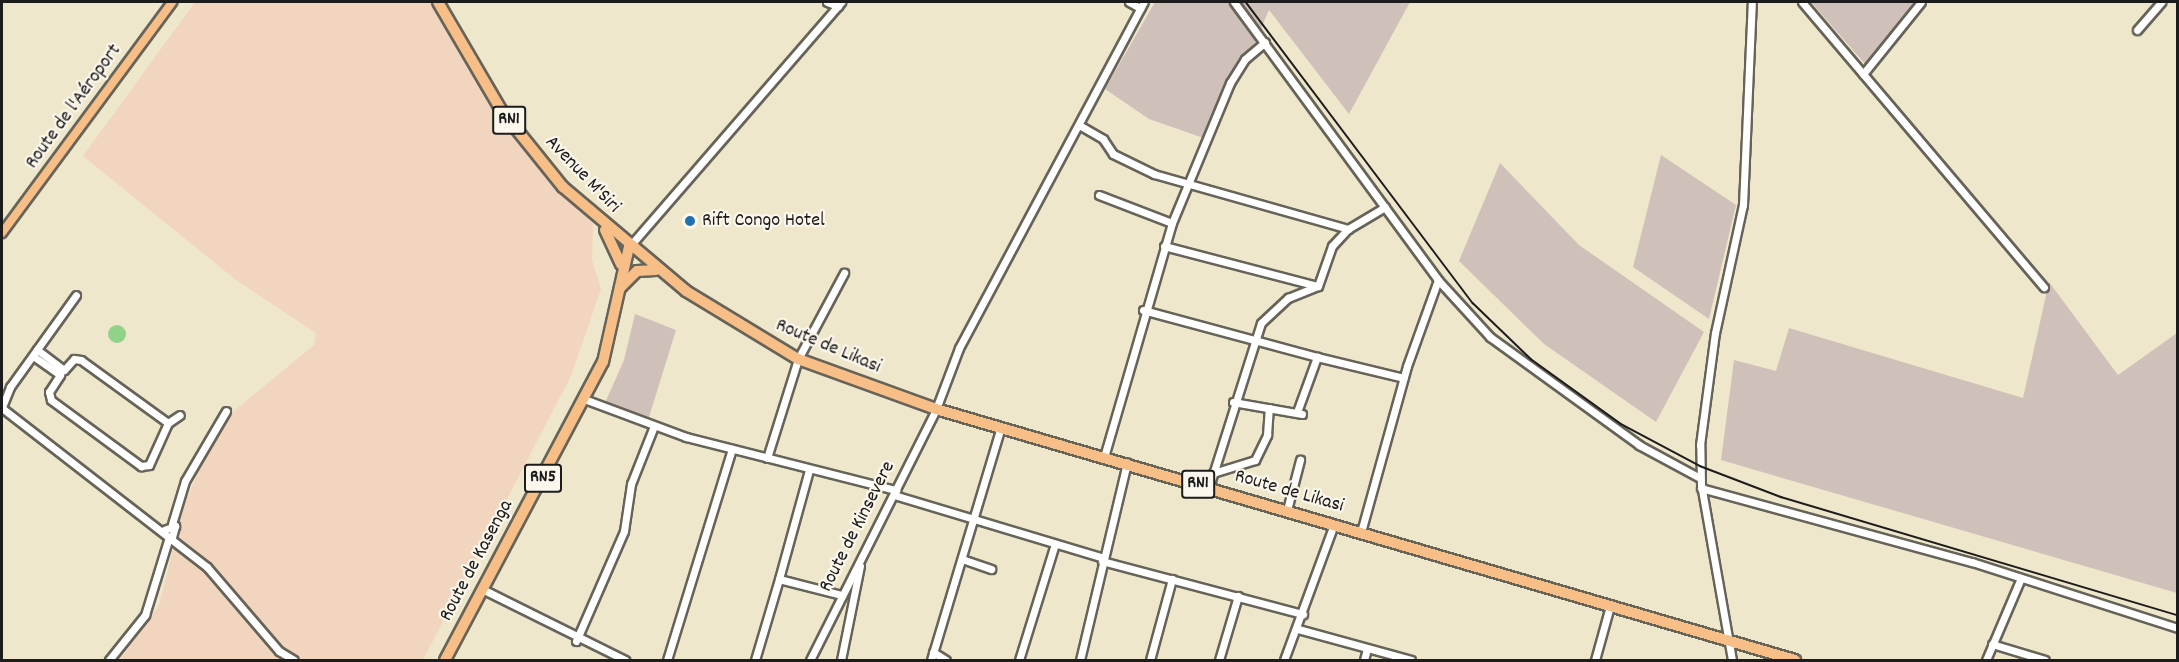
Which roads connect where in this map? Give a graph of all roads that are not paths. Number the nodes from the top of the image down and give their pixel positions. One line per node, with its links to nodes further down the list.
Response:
1 (172, 2): 22 (main road, Route de l'Aéroport)
2 (438, 2): 19 (highway, Avenue M'Siri / RN1)
3 (827, 2): 10 (street)
4 (1130, 2): 11 (street)
5 (1234, 2): 13 (street)
6 (1752, 2): 58 (street)
7 (1802, 2): 14 (street)
8 (1921, 2): 14 (street)
9 (2161, 2): 12 (street)
10 (839, 4): 24 (street)
11 (1142, 5): 15 (street, Route de Kinsevere)
12 (2137, 30)
13 (1265, 42): 16 (street); 18 (street)
14 (1863, 74): 30 (street)
15 (1079, 125): 16 (street); 45 (street, Route de Kinsevere)
16 (1188, 185): 20 (street); 21 (street)
17 (1098, 195): 20 (street)
18 (1385, 207): 21 (street); 28 (street)
19 (600, 222): 24 (highway, Avenue M'Siri / RN1); 25 (highway)
20 (1172, 223): 23 (street)
21 (1348, 229): 29 (street)
22 (2, 233)
23 (1164, 246): 29 (street); 33 (street)
24 (629, 247): 25 (highway, Route de Kasenga / RN5); 26 (highway, Route de Likasi / RN1)
25 (621, 264): 31 (highway, Route de Kasenga / RN5)
26 (656, 270): 31 (highway); 37 (highway, Route de Likasi / RN1)
27 (844, 273): 37 (street)
28 (1438, 280): 39 (street); 58 (street)
29 (1318, 286): 34 (street)
30 (2044, 287)
31 (619, 288): 41 (highway, Route de Kasenga / RN5)
32 (76, 296): 35 (street)
33 (1143, 310): 34 (street); 52 (street)
34 (1252, 339): 36 (street); 42 (street)
35 (35, 353): 38 (street); 40 (street)
36 (1317, 357): 39 (street); 44 (street)
37 (798, 359): 45 (highway, Route de Likasi / RN1); 53 (street)
38 (62, 372): 48 (street); 48 (street)
39 (1404, 378): 67 (street)
40 (3, 395): 43 (street)
41 (584, 399): 49 (street); 77 (highway, Route de Kasenga / RN5)
42 (1233, 402): 44 (street); 57 (street)
43 (2, 408): 66 (street)
44 (1269, 408): 57 (street)
45 (936, 409): 50 (highway, Route de Likasi / RN1); 61 (street, Route de Kinsevere)
46 (226, 411): 64 (street)
47 (180, 415): 48 (street)
48 (168, 423)
49 (654, 426): 51 (street); 84 (street)
50 (1001, 426): 52 (highway, Route de Likasi / RN1); 63 (street)
51 (732, 449): 53 (street); 94 (street)
52 (1104, 457): 55 (highway, Route de Likasi / RN1)
53 (767, 458): 56 (street)
54 (1300, 460): 62 (street)
55 (1127, 463): 59 (highway, Route de Likasi / RN1); 71 (street)
56 (809, 470): 61 (street); 75 (street)
57 (1213, 474): 59 (street)
58 (1700, 478): 60 (street)
59 (1209, 487): 62 (highway, Route de Likasi / RN1)
60 (1701, 488): 74 (street); 85 (street)
61 (895, 493): 63 (street); 72 (street, Route de Kinsevere)
62 (1287, 510): 65 (highway, Route de Likasi / RN1)
63 (973, 520): 69 (street); 70 (street)
64 (172, 524): 66 (street); 68 (street)
65 (1334, 524): 67 (highway, Route de Likasi / RN1); 81 (street)
66 (164, 530): 68 (street)
67 (1360, 532): 80 (highway, Route de Likasi / RN1)
68 (171, 537): 90 (street); 91 (street)
69 (1055, 544): 71 (street); 101 (street)
70 (962, 559): 73 (street); 89 (street)
71 (1101, 559): 76 (street); 102 (street)
72 (860, 560): 78 (street, Route de Kinsevere); 98 (street)
73 (990, 569)
74 (2020, 578): 82 (street); 86 (street)
75 (779, 579): 78 (street); 95 (street)
76 (1172, 579): 79 (street); 103 (street)
77 (482, 589): 84 (street); 92 (highway, Route de Kasenga / RN5)
78 (842, 595): 88 (street, Route de Kinsevere)
79 (1238, 596): 81 (street); 104 (street)
80 (1610, 606): 85 (highway, Route de Likasi / RN1); 108 (street)
81 (1303, 614): 83 (street)
82 (2178, 628)
83 (1298, 629): 87 (street); 105 (street)
84 (576, 641): 93 (street)
85 (1728, 641): 109 (street); 110 (highway, Route de Likasi / RN1)
86 (1992, 644): 111 (street); 112 (street)
87 (1367, 649): 106 (street); 107 (street)
88 (814, 652): 96 (street); 97 (street, Route de Kinsevere)
89 (933, 652): 99 (street); 100 (street)
90 (109, 660)
91 (294, 660)
92 (445, 660)
93 (625, 660)
94 (667, 660)
95 (755, 660)
96 (803, 660)
97 (810, 660)
98 (841, 660)
99 (931, 660)
100 (946, 660)
101 (1019, 660)
102 (1080, 660)
103 (1150, 660)
104 (1219, 660)
105 (1284, 660)
106 (1364, 660)
107 (1411, 660)
108 (1595, 660)
109 (1732, 660)
110 (1795, 660)
111 (1986, 660)
112 (2045, 660)

